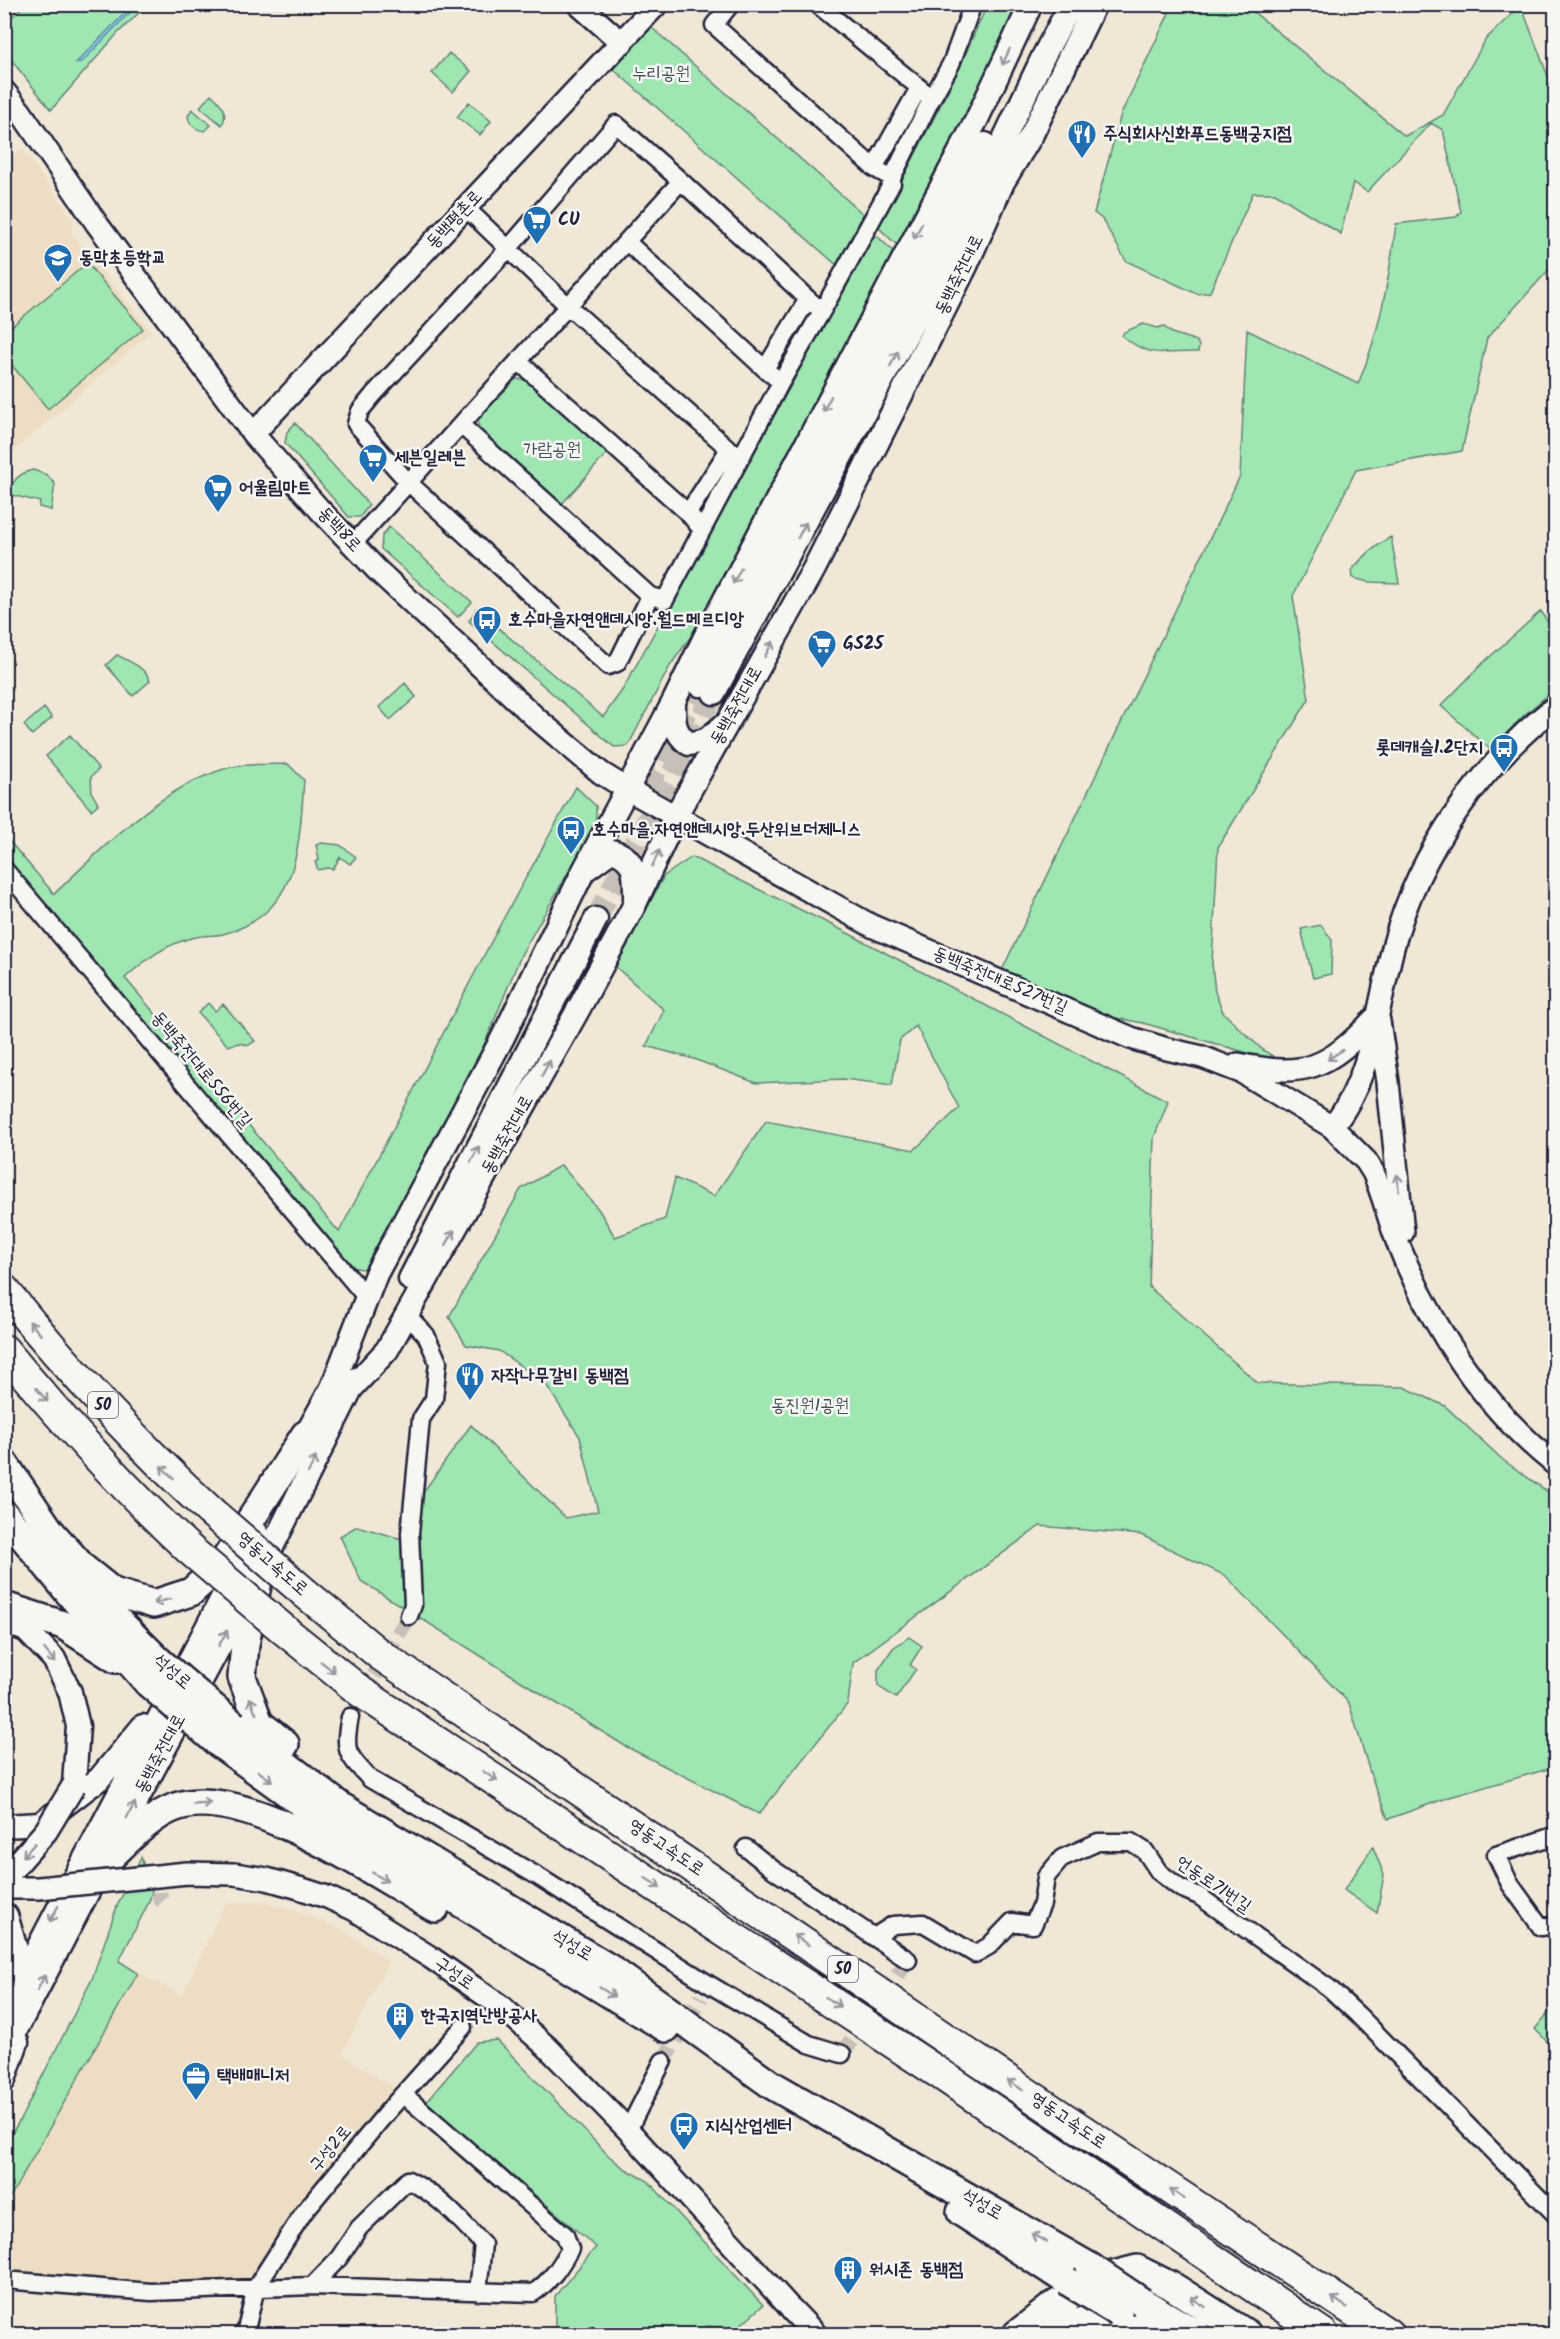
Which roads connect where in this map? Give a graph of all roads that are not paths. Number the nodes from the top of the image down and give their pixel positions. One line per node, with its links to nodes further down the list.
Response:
1 (578, 4): 10 (street)
2 (657, 4): 10 (street, 동백평촌로)
3 (731, 4): 13 (street)
4 (817, 4): 12 (street)
5 (1031, 4): 35 (main road, 동백죽전대로, one-way to 35)
6 (1058, 4): 20 (main road, 동백죽전대로, one-way to 20)
7 (1071, 4): 20 (main road, 동백죽전대로)
8 (1095, 4): 16 (main road, 동백죽전대로)
9 (967, 7): 12 (street)
10 (622, 43): 17 (street, 동백평촌로)
11 (4, 91): 28 (street, 동백8로)
12 (925, 93): 13 (street); 14 (street)
13 (874, 168): 14 (street)
14 (892, 178): 22 (street)
15 (681, 181): 18 (street); 19 (street); 21 (street)
16 (1003, 182): 20 (main road); 37 (main road, 동백죽전대로, one-way to 16)
17 (466, 208): 19 (street); 28 (street, 동백평촌로)
18 (627, 242): 23 (street); 25 (street)
19 (508, 249): 23 (street); 30 (street)
20 (947, 259)
21 (808, 299): 22 (street); 25 (street)
22 (826, 304): 26 (street)
23 (568, 306): 24 (street); 29 (street)
24 (518, 361): 27 (street); 31 (street)
25 (765, 369): 26 (street)
26 (781, 382): 29 (street)
27 (461, 425): 30 (street); 34 (street)
28 (253, 434): 33 (street, 동백8로)
29 (735, 453): 31 (street); 32 (street)
30 (408, 482): 33 (street); 34 (street)
31 (688, 513): 32 (street)
32 (702, 530): 34 (street)
33 (352, 544): 38 (street, 동백8로)
34 (650, 596)
35 (674, 701): 37 (main road); 38 (main road, 동백죽전대로)
36 (1556, 706): 44 (street)
37 (728, 722): 39 (main road, 동백죽전대로)
38 (627, 789): 39 (street, 동백8로); 41 (main road, 동백죽전대로)
39 (676, 815): 42 (main road, 동백죽전대로, one-way to 39); 45 (street, 동백죽전대로527번길)
40 (4, 869): 49 (street, 동백죽전대로556번길)
41 (582, 874): 42 (main road); 49 (main road, 동백죽전대로)
42 (634, 904): 50 (main road, 동백죽전대로, one-way to 42)
43 (590, 914): 52 (main road, 동백죽전대로)
44 (1378, 1015): 45 (street, one-way to 45); 46 (street); 47 (street, one-way to 44)
45 (1202, 1057): 46 (street, 동백죽전대로527번길)
46 (1332, 1127): 47 (street, 동백죽전대로527번길)
47 (1405, 1262): 55 (street, 동백죽전대로527번길)
48 (4, 1290): 103 (highway, 영동고속도로 / 50, one-way to 48, bridge)
49 (366, 1297): 52 (main road, 동백죽전대로)
50 (407, 1315): 52 (main road, 동백죽전대로); 60 (street)
51 (4, 1350): 102 (highway, 영동고속도로 / 50, one-way to 102, bridge)
52 (341, 1388): 53 (main road, 동백죽전대로); 58 (main road, 동백죽전대로, one-way to 52)
53 (305, 1435): 54 (highway, one-way to 54); 62 (main road, 동백죽전대로)
54 (4, 1462)
55 (1556, 1465)
56 (4, 1486): 63 (highway, 석성로)
57 (4, 1514): 63 (highway, 석성로)
58 (260, 1571): 69 (main road, 동백죽전대로, one-way to 58); 85 (highway, one-way to 58)
59 (4, 1606): 63 (highway)
60 (410, 1616)
61 (4, 1622): 70 (main road, one-way to 70, bridge)
62 (193, 1656): 66 (main road); 77 (main road, 동백죽전대로, one-way to 77)
63 (154, 1672): 65 (highway, 석성로, bridge)
64 (350, 1717): 82 (street)
65 (226, 1733): 76 (highway, 석성로, one-way to 76); 85 (highway, 석성로)
66 (4, 1826)
67 (1556, 1835): 73 (street)
68 (746, 1848): 74 (street)
69 (102, 1865): 76 (highway, one-way to 76); 79 (main road, 동백죽전대로, one-way to 69)
70 (4, 1879)
71 (4, 1888): 87 (street, 구성로, bridge)
72 (4, 1917): 77 (highway)
73 (1556, 1925)
74 (874, 1937): 75 (street); 88 (street, 언동로71번길)
75 (908, 1960)
76 (571, 1970): 94 (highway, 석성로, one-way to 94, bridge)
77 (13, 1980): 78 (main road); 79 (main road, 동백죽전대로)
78 (4, 2004)
79 (16, 2012): 81 (main road, 동백죽전대로); 84 (main road)
80 (463, 2027): 86 (street, 구성2로)
81 (4, 2054)
82 (842, 2054)
83 (663, 2061): 87 (street)
84 (4, 2080)
85 (772, 2085): 94 (highway, 석성로, one-way to 85, bridge)
86 (403, 2094): 91 (street, 구성2로); 92 (street)
87 (628, 2130): 93 (street, 구성로)
88 (1556, 2215)
89 (4, 2280): 91 (street)
90 (312, 2286): 91 (street); 92 (street); 92 (street)
91 (256, 2287): 95 (street, 구성2로)
92 (478, 2292)
93 (792, 2310): 96 (main road, 구성로)
94 (1127, 2316): 98 (highway); 99 (highway, 석성로); 100 (highway, 석성로)
95 (245, 2334)
96 (815, 2334)
97 (1017, 2334): 101 (highway, one-way to 97)
98 (1044, 2334)
99 (1155, 2334)
100 (1197, 2334)
101 (1247, 2334)
102 (1323, 2334)
103 (1388, 2334)

